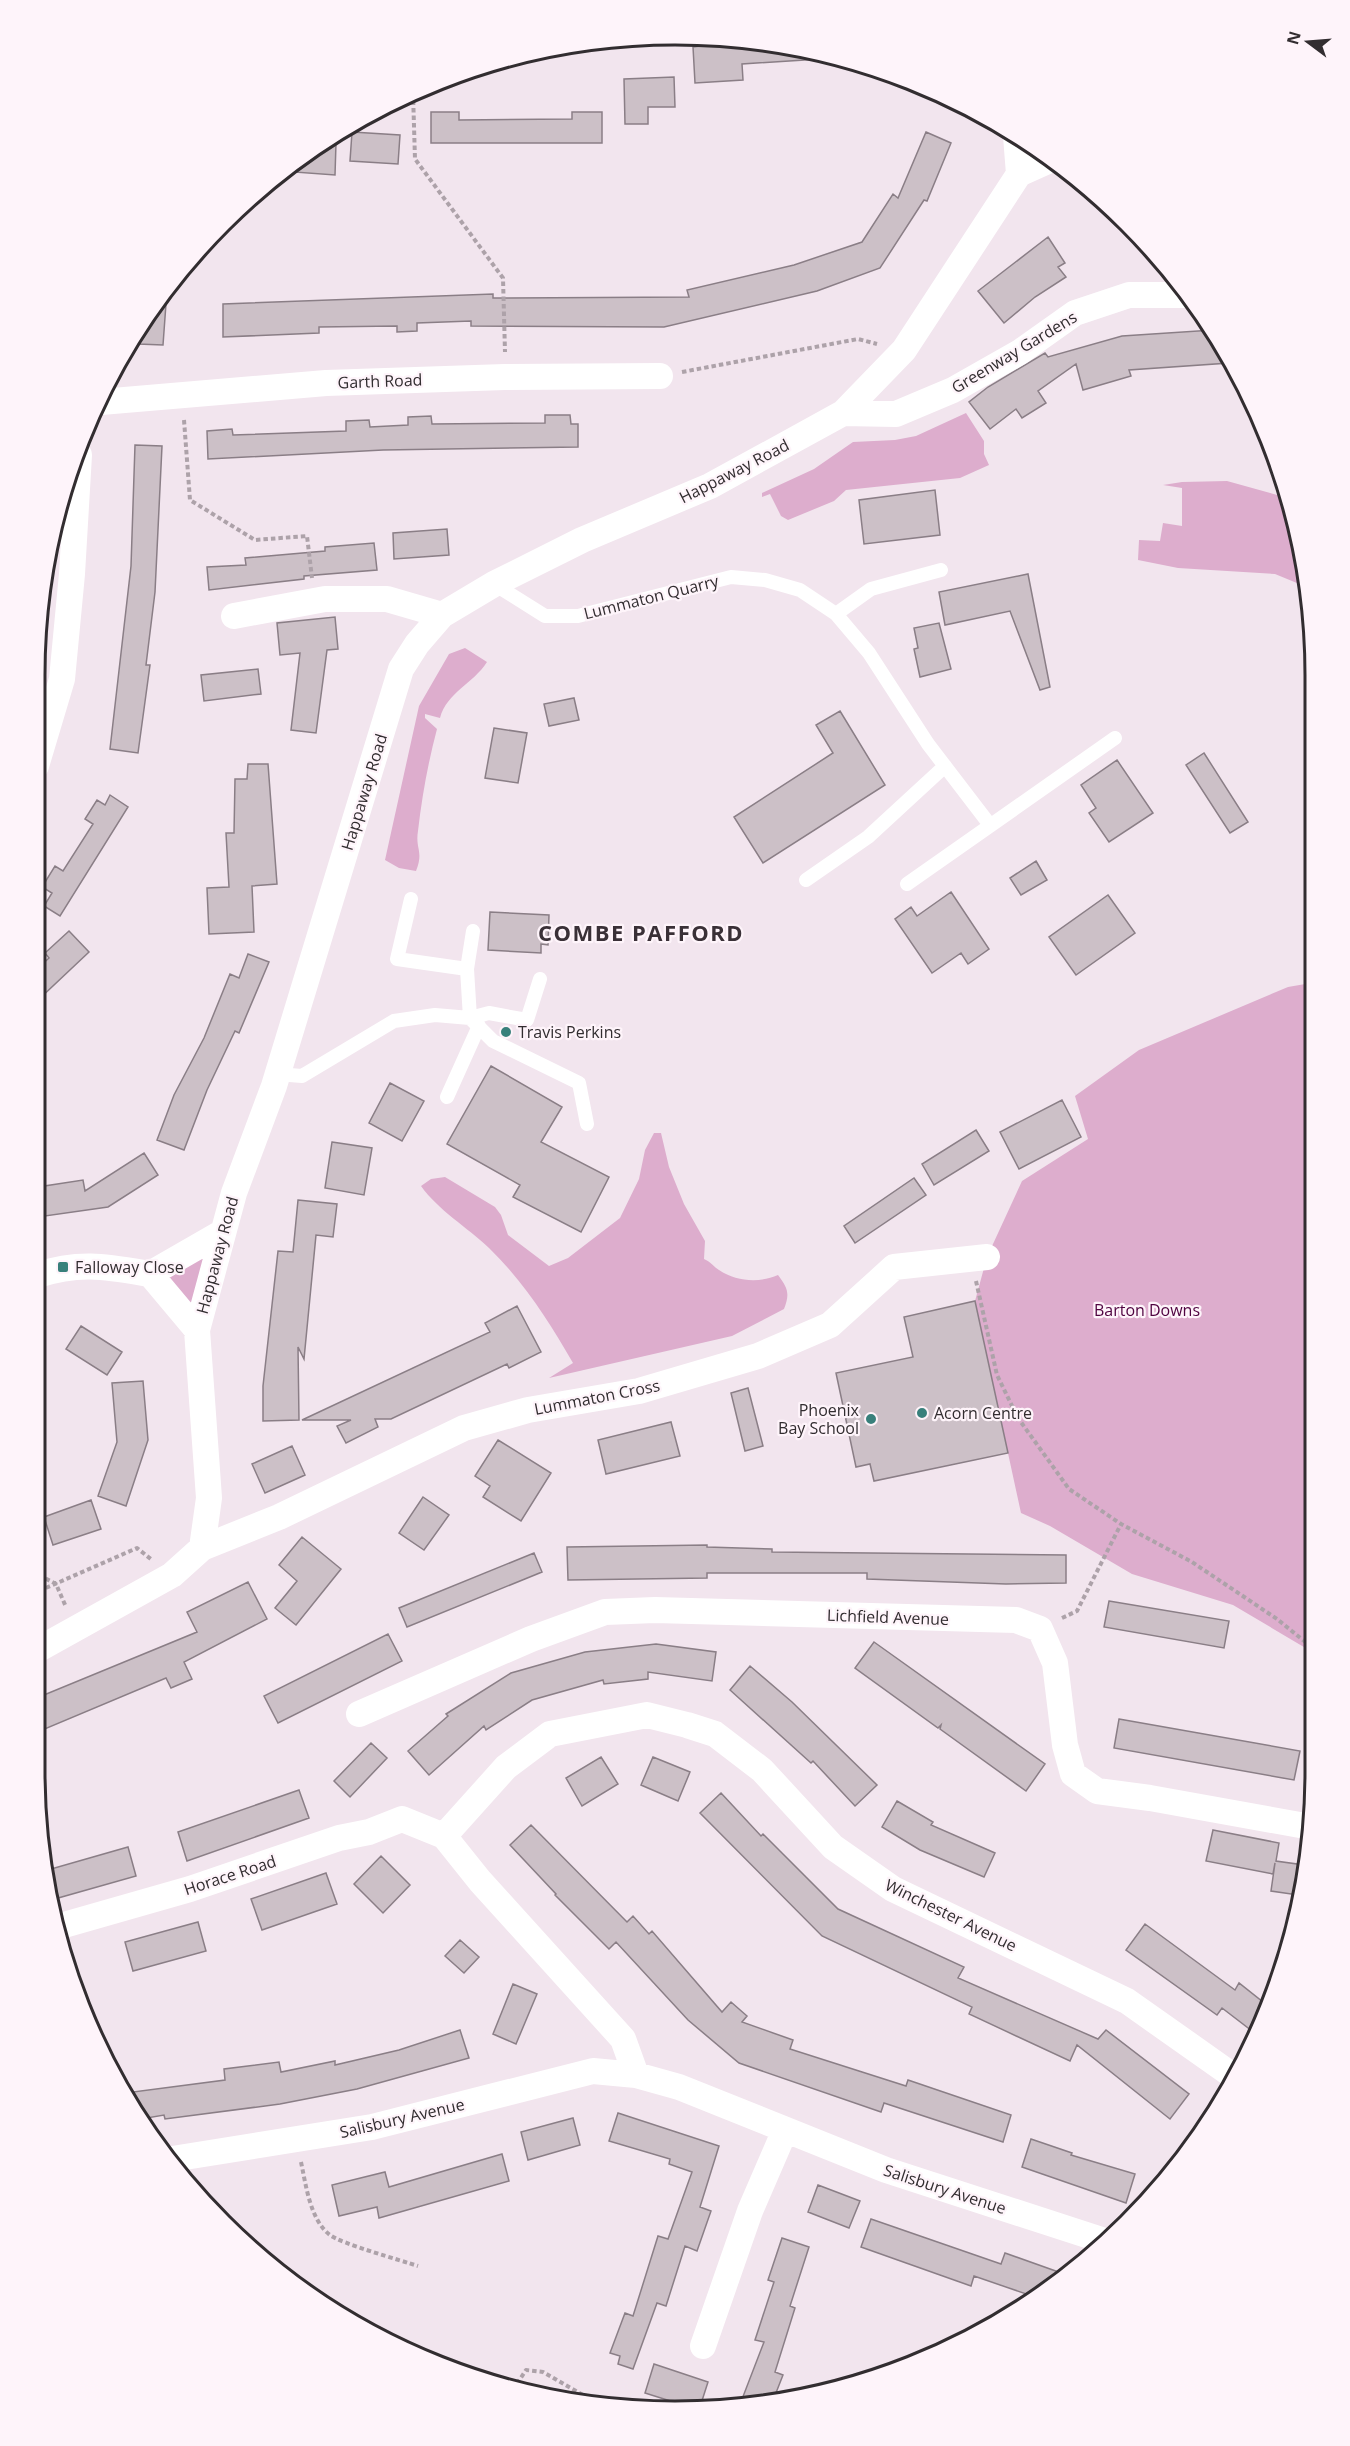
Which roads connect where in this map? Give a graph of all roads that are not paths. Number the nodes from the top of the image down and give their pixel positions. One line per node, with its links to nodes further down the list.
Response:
1 (1017, 146): 3 (street)
2 (1043, 163): 3 (street)
3 (1019, 174): 7 (street, Happaway Road)
4 (1178, 295): 7 (street, Greenway Gardens)
5 (660, 376): 6 (street, Garth Road)
6 (108, 401)
7 (843, 413): 10 (street, Happaway Road)
8 (75, 482): 14 (street)
9 (941, 570): 11 (lane)
10 (494, 584): 11 (lane, Lummaton Quarry); 12 (street, Happaway Road)
11 (836, 614): 16 (lane, Lummaton Quarry)
12 (442, 615): 13 (street); 25 (street, Happaway Road)
13 (234, 616)
14 (45, 736)
15 (1115, 738): 17 (lane)
16 (945, 766): 17 (lane, Lummaton Quarry); 18 (lane)
17 (990, 825): 19 (lane)
18 (806, 880)
19 (907, 884)
20 (411, 899): 22 (lane)
21 (473, 931): 22 (lane)
22 (467, 969): 24 (lane)
23 (540, 979): 24 (lane)
24 (474, 1022): 25 (lane); 26 (lane); 27 (lane)
25 (277, 1074): 28 (street, Happaway Road)
26 (447, 1096)
27 (587, 1124)
28 (223, 1233): 31 (street); 32 (street, Happaway Road)
29 (980, 1258): 33 (street, Lummaton Cross)
30 (45, 1273): 31 (street)
31 (150, 1274): 32 (street)
32 (197, 1330): 33 (street, Happaway Road)
33 (202, 1548): 34 (street)
34 (45, 1646)
35 (359, 1714): 36 (street, Lichfield Avenue)
36 (1303, 1825)
37 (444, 1836): 38 (street, Horace Road); 39 (street, Winchester Avenue); 40 (street)
38 (64, 1925)
39 (1228, 2072)
40 (636, 2075): 41 (street, Salisbury Avenue); 42 (street, Salisbury Avenue)
41 (784, 2130): 43 (street, Salisbury Avenue); 44 (street)
42 (178, 2158)
43 (1097, 2238)
44 (703, 2346)

